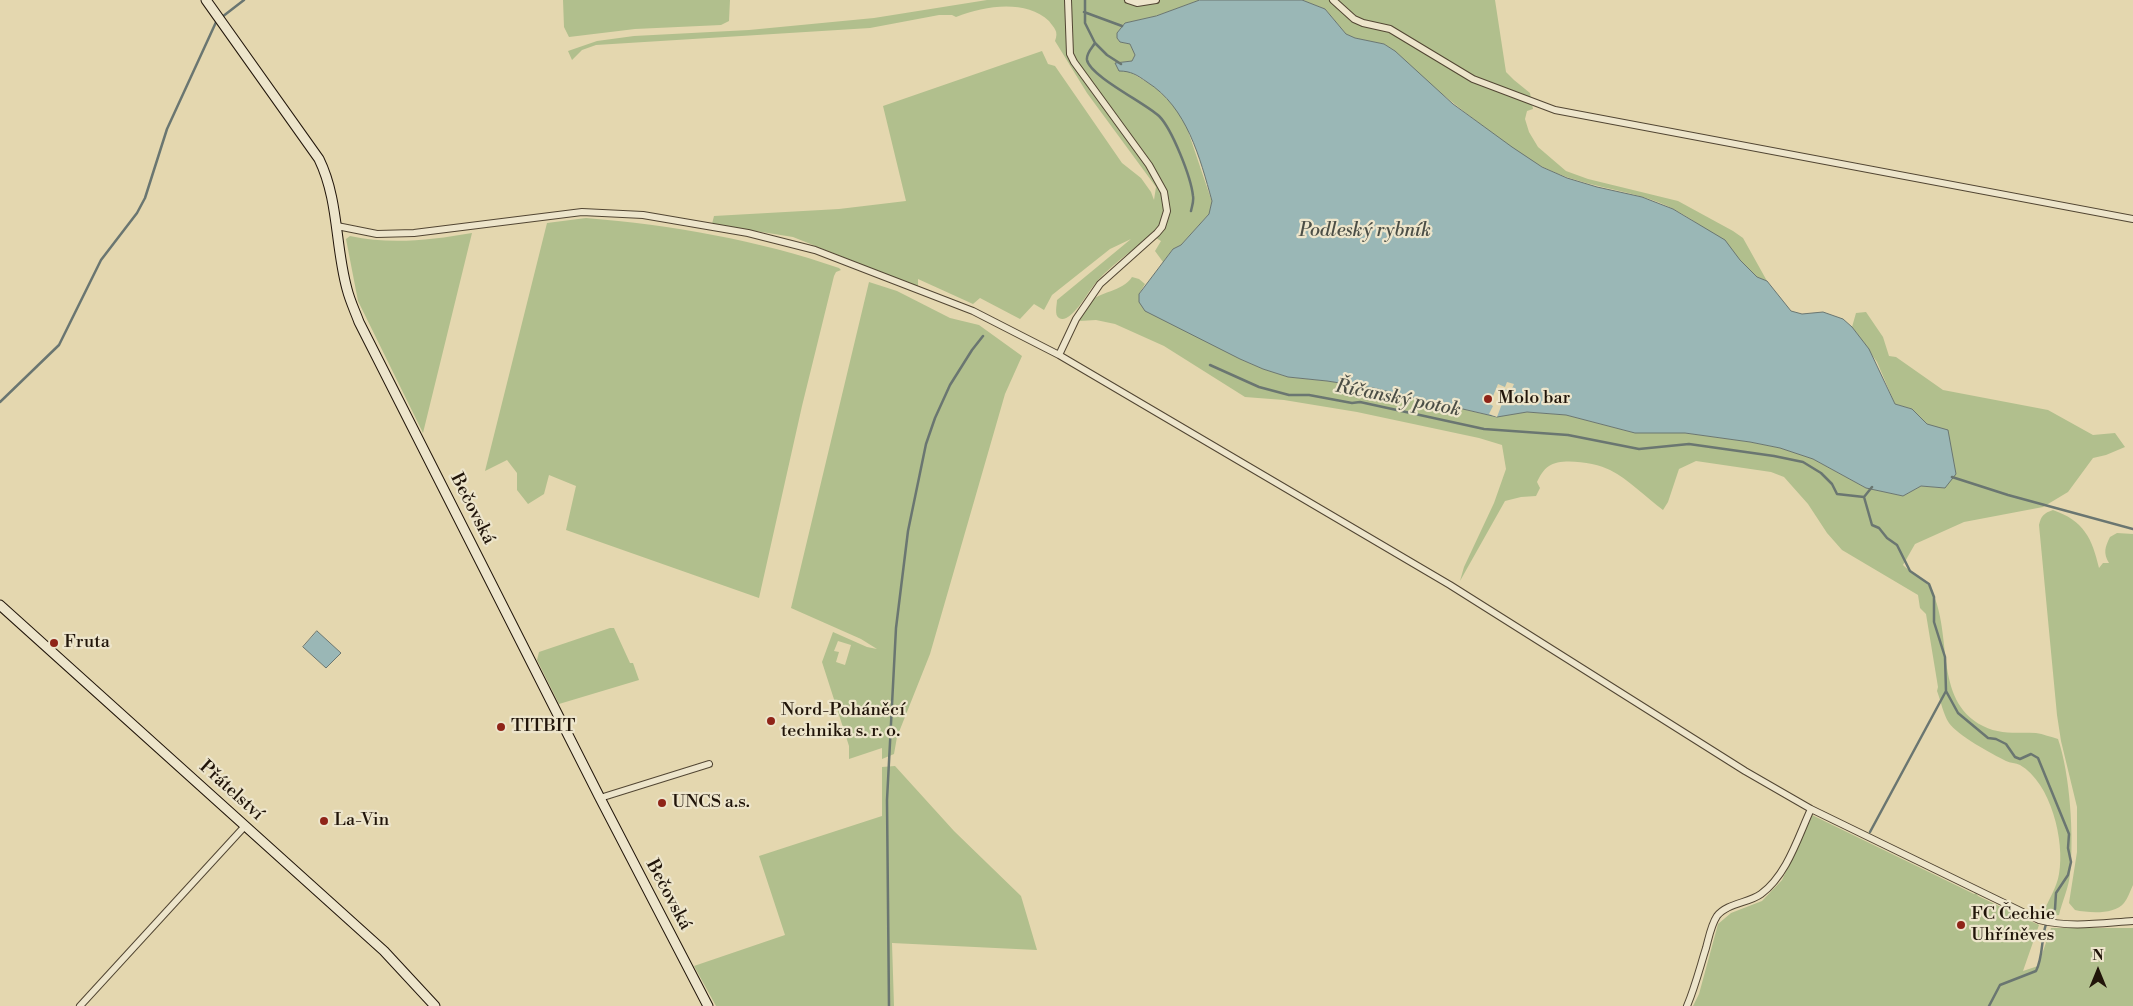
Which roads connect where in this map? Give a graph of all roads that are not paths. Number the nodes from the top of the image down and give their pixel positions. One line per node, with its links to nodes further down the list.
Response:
1 (206, 0): 7 (street, Bečovská)
2 (1068, 0): 8 (street)
3 (1156, 0): 5 (street)
4 (1333, 0): 6 (street)
5 (1130, 2)
6 (2133, 219)
7 (337, 226): 8 (street); 11 (street, Bečovská)
8 (1059, 355): 12 (street)
9 (0, 604): 13 (street, Přátelství)
10 (709, 764): 11 (street)
11 (600, 798): 17 (street, Bečovská)
12 (1811, 809): 14 (street); 18 (street)
13 (245, 826): 15 (street); 16 (street, Přátelství)
14 (2133, 921)
15 (80, 1006)
16 (435, 1006)
17 (708, 1006)
18 (1687, 1006)

